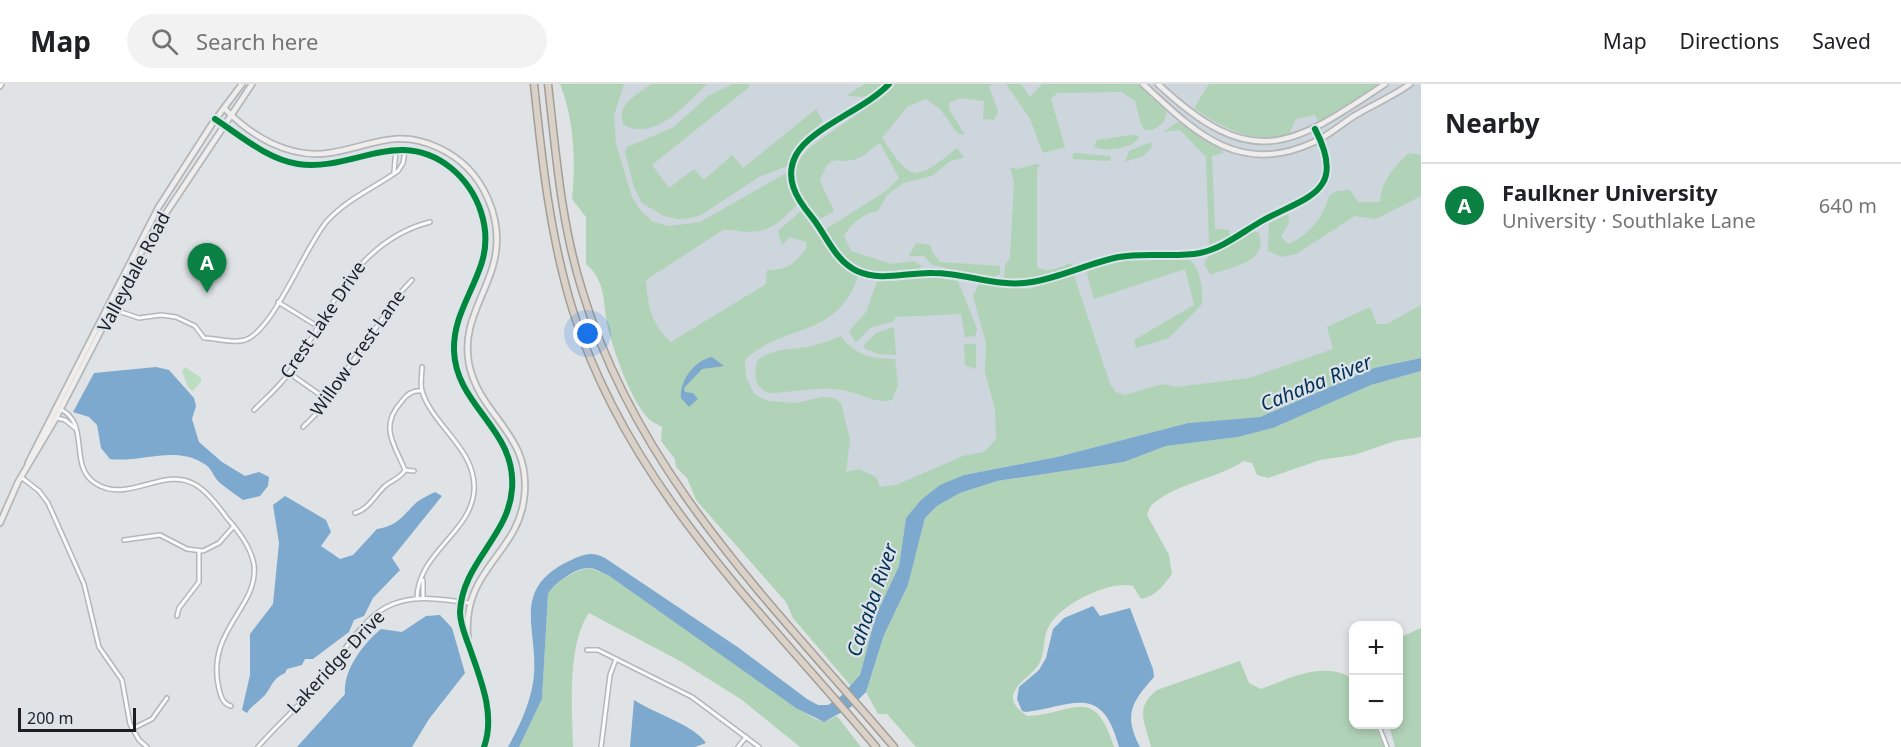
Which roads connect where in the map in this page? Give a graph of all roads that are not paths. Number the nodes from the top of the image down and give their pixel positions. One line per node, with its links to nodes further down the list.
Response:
1 (242, 84): 10 (street, Valleydale Road)
2 (252, 84): 11 (street, Valleydale Road)
3 (534, 84): 63 (highway)
4 (548, 84): 64 (highway)
5 (889, 84): 16 (street)
6 (1143, 84): 16 (street)
7 (1158, 84): 14 (street)
8 (1385, 84): 14 (street)
9 (1410, 84): 16 (street)
10 (224, 108): 11 (street); 12 (street, Valleydale Road)
11 (231, 115): 13 (street, Valleydale Road); 15 (street)
12 (215, 119): 13 (street); 22 (street, Valleydale Road)
13 (224, 125): 17 (street); 22 (street, Valleydale Road)
14 (1315, 129): 16 (street)
15 (402, 138): 17 (street); 47 (street)
16 (1320, 139)
17 (401, 149): 18 (street); 18 (street); 46 (street)
18 (394, 174): 21 (street)
19 (430, 222): 23 (street, Crest Lake Drive)
20 (412, 280): 27 (street, Willow Crest Lane)
21 (278, 302): 22 (street); 23 (street)
22 (110, 308): 28 (street, Valleydale Road); 30 (street, Valleydale Road)
23 (317, 327): 25 (street, Crest Lake Drive)
24 (422, 367): 26 (street)
25 (289, 374): 27 (street); 29 (street, Crest Lake Drive)
26 (422, 391): 35 (street); 43 (street)
27 (326, 399): 32 (street, Willow Crest Lane)
28 (61, 409): 30 (street); 31 (street, Valleydale Road); 33 (street)
29 (254, 410)
30 (53, 411): 31 (street); 34 (street, Valleydale Road)
31 (56, 418): 33 (street); 34 (street, Valleydale Road)
32 (303, 426)
33 (76, 429): 40 (street)
34 (27, 466): 37 (street, Valleydale Road)
35 (405, 470): 36 (street); 38 (street)
36 (414, 471)
37 (21, 477): 39 (street, Valleydale Road); 54 (street)
38 (355, 513)
39 (0, 523)
40 (234, 526): 42 (street); 53 (street)
41 (124, 540): 42 (street)
42 (200, 551): 48 (street)
43 (422, 579): 44 (street); 45 (street)
44 (423, 598): 45 (street, Lakeridge Drive); 46 (street, Lakeridge Drive)
45 (417, 599): 58 (street, Lakeridge Drive)
46 (462, 602): 47 (street, Lakeridge Drive); 49 (street)
47 (470, 603): 49 (street)
48 (177, 616)
49 (469, 645): 59 (street)
50 (587, 650): 51 (street)
51 (615, 659): 56 (street); 60 (street)
52 (167, 698): 54 (street)
53 (231, 706)
54 (132, 729): 57 (street)
55 (1380, 729): 65 (street)
56 (746, 737): 61 (street); 62 (street)
57 (147, 747)
58 (258, 747)
59 (484, 747)
60 (602, 747)
61 (738, 747)
62 (759, 747)
63 (876, 747)
64 (894, 747)
65 (1387, 747)

